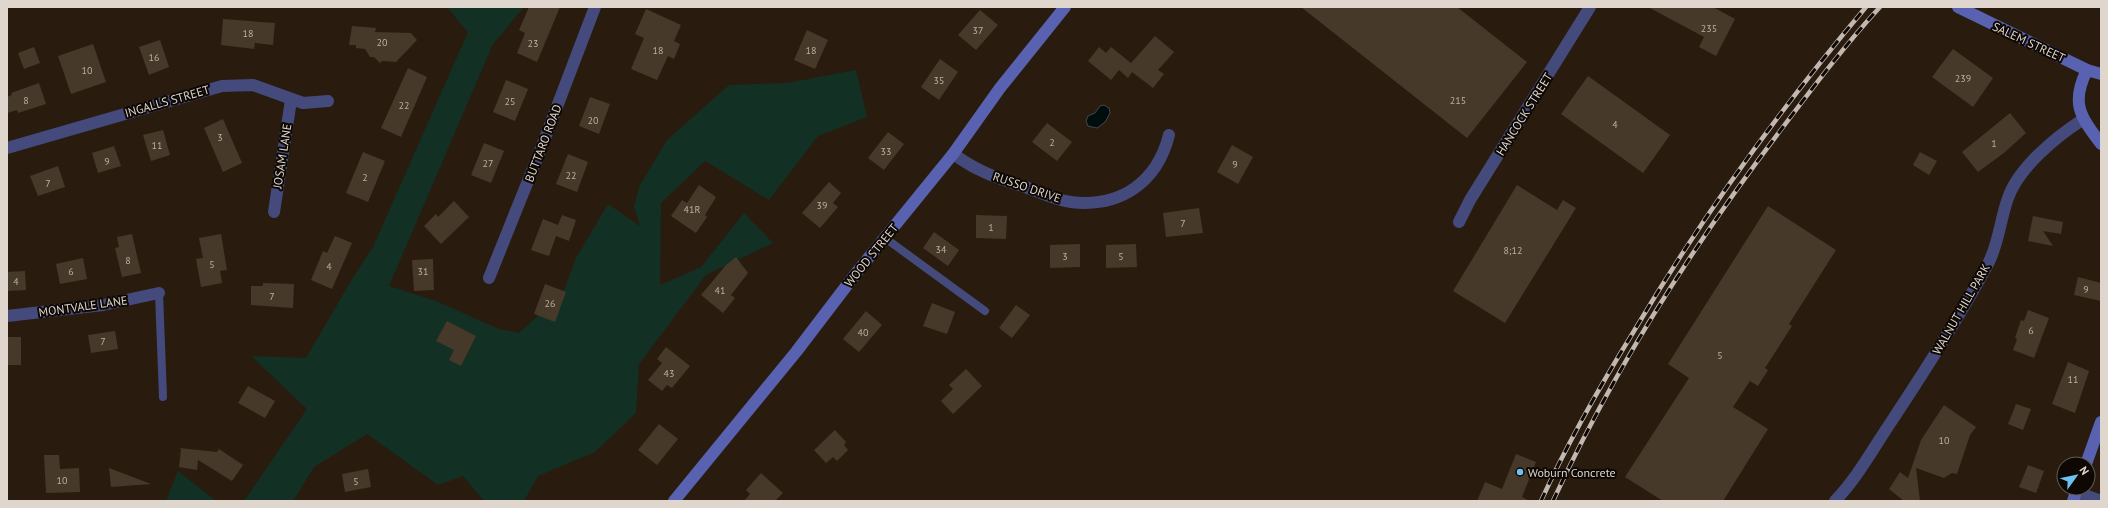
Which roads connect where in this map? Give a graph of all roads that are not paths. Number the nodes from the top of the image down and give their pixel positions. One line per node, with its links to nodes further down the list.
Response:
1 (595, 7): 17 (street, BUTTARO ROAD)
2 (1065, 7): 13 (street, WOOD STREET)
3 (1590, 7): 15 (street, HANCOCK STREET)
4 (1958, 7): 5 (street, SALEM STREET)
5 (2087, 70): 6 (street, SALEM STREET); 9 (street)
6 (2101, 74)
7 (291, 100): 8 (street, INGALLS STREET); 12 (street, INGALLS STREET); 14 (street, JOSAM LANE)
8 (328, 101)
9 (2082, 120): 11 (street); 26 (street, WALNUT HILL PARK)
10 (1169, 135): 13 (street, RUSSO DRIVE)
11 (2101, 144)
12 (7, 148)
13 (953, 154): 16 (street, WOOD STREET)
14 (274, 212)
15 (1459, 222)
16 (885, 238): 19 (lane); 25 (street, WOOD STREET)
17 (489, 278)
18 (159, 293): 20 (street, MONTVALE LANE); 21 (lane)
19 (985, 311)
20 (7, 316)
21 (163, 397)
22 (2101, 422): 23 (street)
23 (2089, 456)
24 (2082, 496): 27 (street)
25 (674, 501)
26 (1835, 501)
27 (2101, 501)

